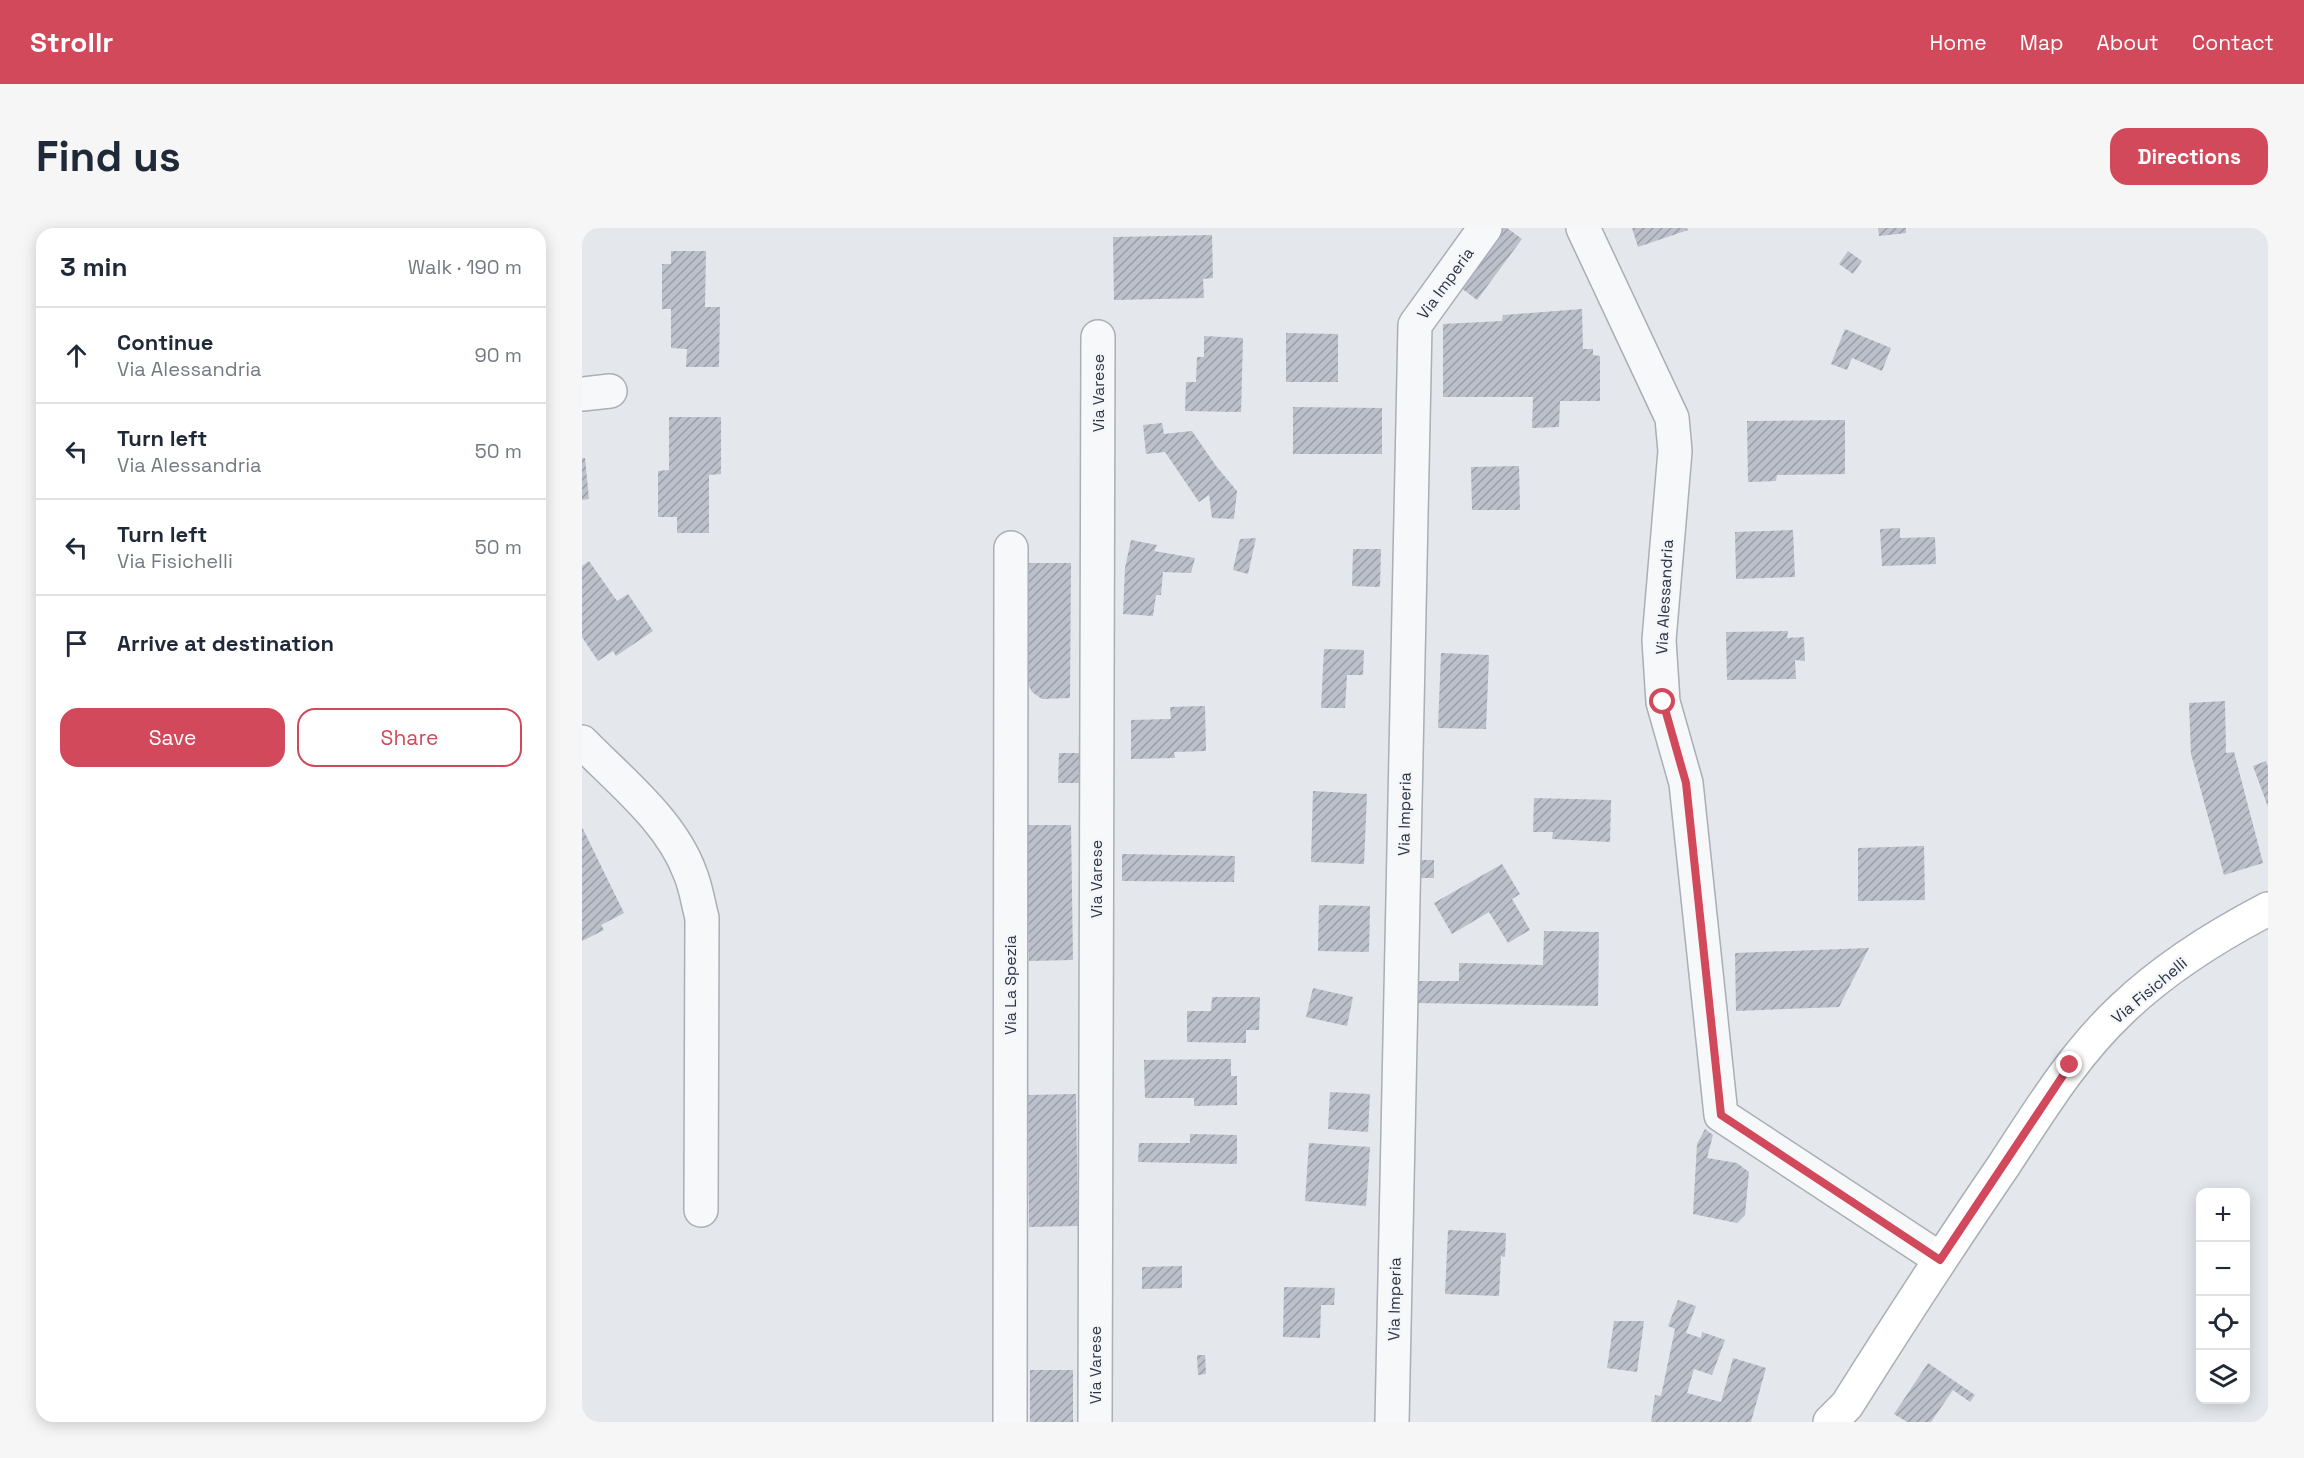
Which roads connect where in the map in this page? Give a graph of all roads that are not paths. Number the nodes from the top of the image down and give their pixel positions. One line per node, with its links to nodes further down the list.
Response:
1 (1485, 228): 11 (street, Via Imperia)
2 (1583, 228): 8 (street, Via Alessandria)
3 (1098, 337): 10 (street, Via Varese)
4 (1011, 548): 9 (street, Via La Spezia)
5 (582, 742): 7 (street)
6 (2268, 909): 8 (main road, Via Fisichelli)
7 (701, 1210)
8 (1940, 1260): 12 (main road, Via Fisichelli)
9 (1010, 1422)
10 (1095, 1422)
11 (1392, 1422)
12 (1830, 1422)

